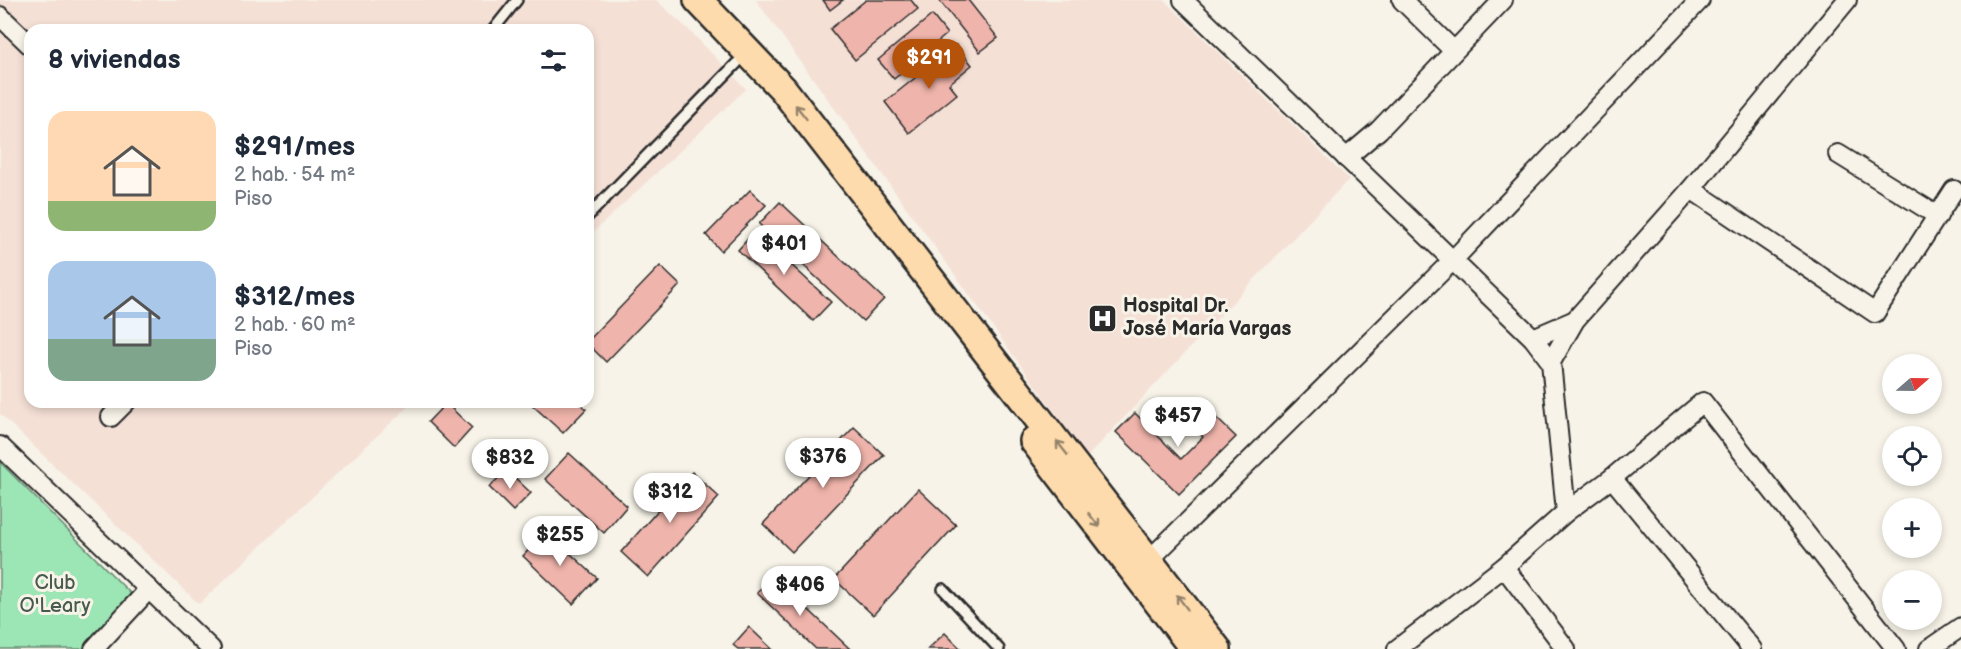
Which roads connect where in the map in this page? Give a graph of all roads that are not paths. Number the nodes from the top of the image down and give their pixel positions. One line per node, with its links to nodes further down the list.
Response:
1 (517, 0): 10 (lane)
2 (676, 0): 13 (main road)
3 (698, 0): 29 (main road, one-way to 3)
4 (1183, 0): 15 (street)
5 (1402, 0): 12 (street)
6 (1503, 0): 12 (street)
7 (1700, 0): 20 (street)
8 (1847, 0): 16 (street)
9 (0, 16): 11 (street)
10 (498, 24)
11 (24, 39)
12 (1454, 51): 15 (street)
13 (737, 63): 18 (lane); 29 (main road, one-way to 29)
14 (1838, 154): 19 (street)
15 (1346, 158): 20 (street)
16 (1691, 189): 19 (street); 21 (street)
17 (1954, 190): 19 (street)
18 (594, 210)
19 (1938, 216)
20 (1453, 260): 22 (street); 29 (street)
21 (1575, 320): 22 (street); 23 (street)
22 (1533, 338): 23 (street)
23 (1551, 362): 28 (street)
24 (120, 408): 25 (street)
25 (111, 417)
26 (0, 446): 31 (street)
27 (1612, 478): 28 (street); 41 (street); 42 (street)
28 (1566, 512): 30 (street)
29 (1142, 566): 37 (main road); 38 (main road, one-way to 29)
30 (1504, 567): 39 (street); 40 (street)
31 (149, 589): 34 (street); 35 (street)
32 (943, 589): 36 (lane)
33 (1961, 627): 43 (street)
34 (94, 649)
35 (211, 649)
36 (999, 649)
37 (1194, 649)
38 (1217, 649)
39 (1396, 649)
40 (1566, 649)
41 (1752, 649)
42 (1896, 649)
43 (1929, 649)

